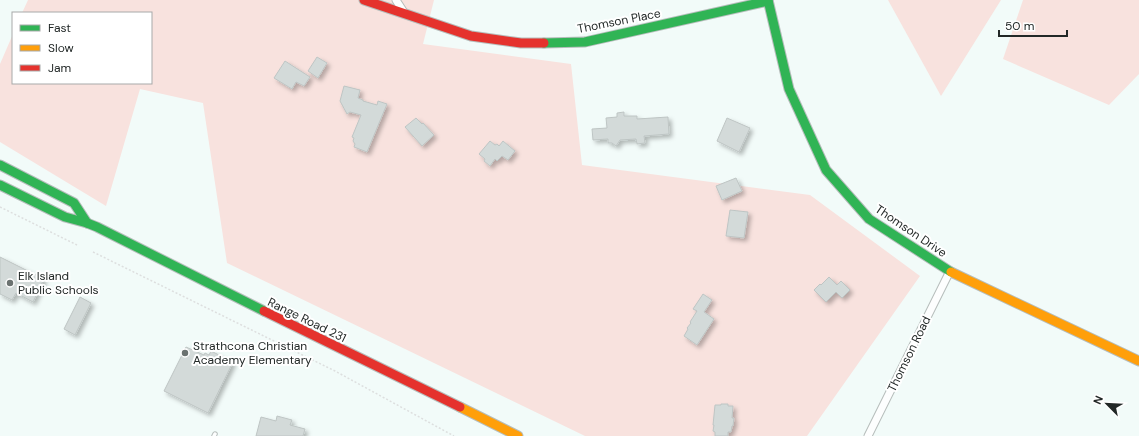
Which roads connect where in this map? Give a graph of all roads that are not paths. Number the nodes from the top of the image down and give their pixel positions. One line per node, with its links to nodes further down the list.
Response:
1 (364, 0): 4 (street, Thomson Place)
2 (396, 0): 4 (street)
3 (768, 1): 4 (street, Thomson Place); 8 (street, Thomson Drive)
4 (405, 14)
5 (0, 165): 7 (street)
6 (0, 185): 7 (street, Range Road 231)
7 (87, 223): 10 (street, Range Road 231)
8 (950, 271): 9 (street, Thomson Drive); 11 (street, Thomson Road)
9 (1139, 361)
10 (518, 436)
11 (868, 436)

